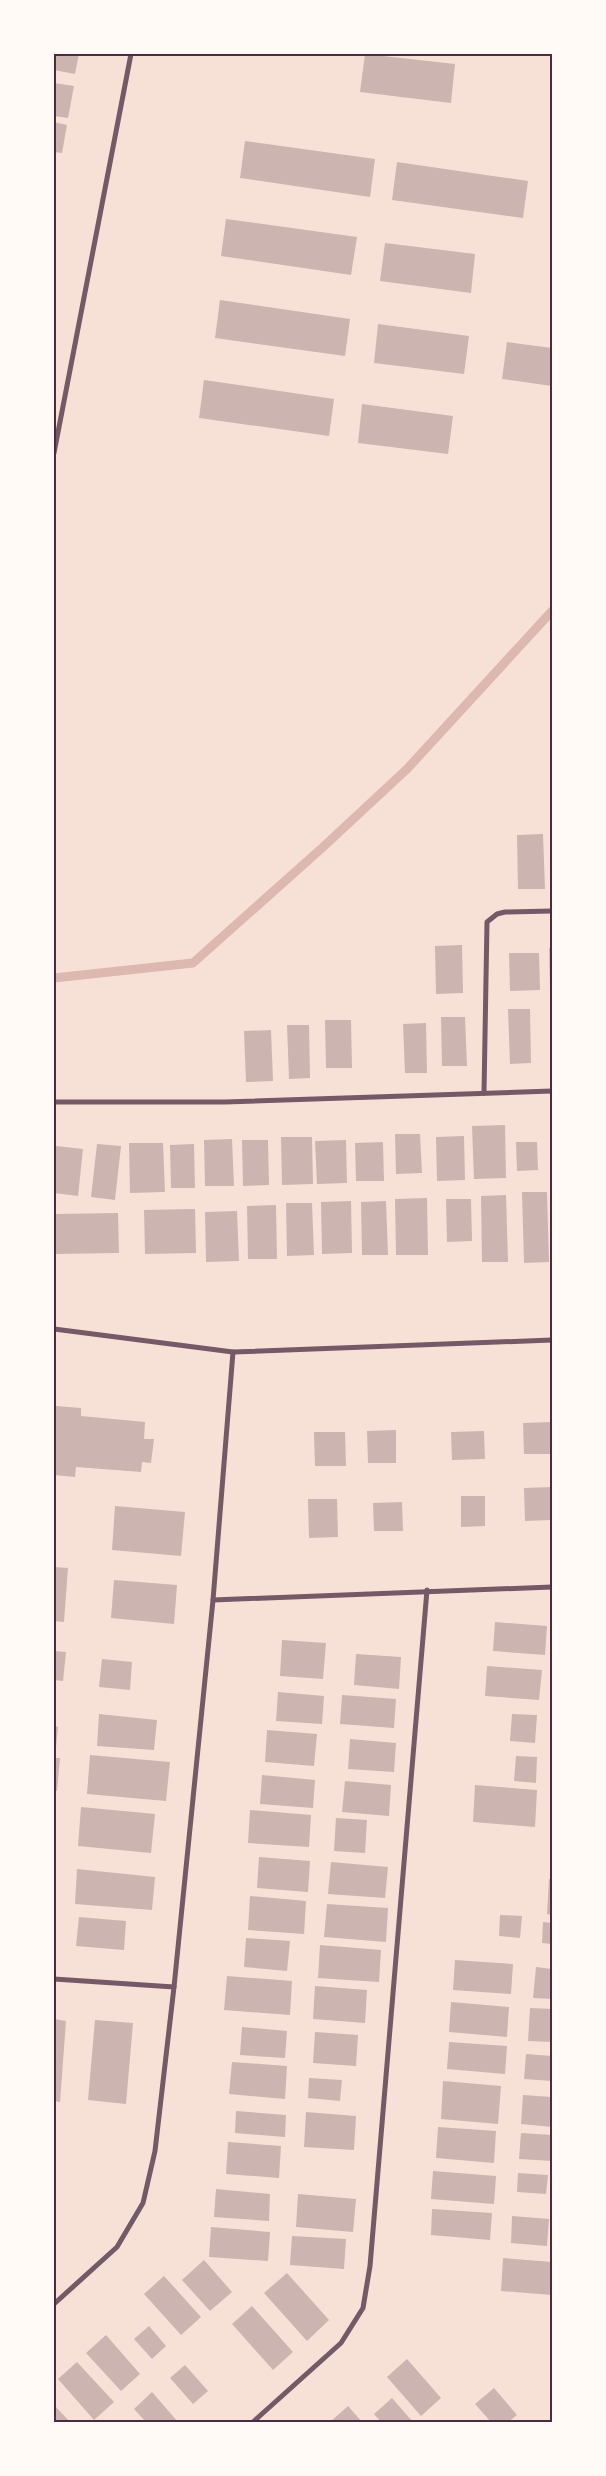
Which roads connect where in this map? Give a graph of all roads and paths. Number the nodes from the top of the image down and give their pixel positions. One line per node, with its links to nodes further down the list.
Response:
1 (131, 54): 2 (street)
2 (54, 449)
3 (552, 910): 5 (street)
4 (552, 1091): 5 (street)
5 (484, 1093): 6 (street)
6 (54, 1102)
7 (54, 1329): 9 (street)
8 (552, 1340): 9 (street)
9 (233, 1352): 12 (street)
10 (552, 1587): 11 (street)
11 (427, 1590): 12 (street); 16 (street)
12 (214, 1600): 14 (street)
13 (54, 1979): 14 (street)
14 (174, 1987): 15 (street)
15 (54, 2304)
16 (253, 2422)

